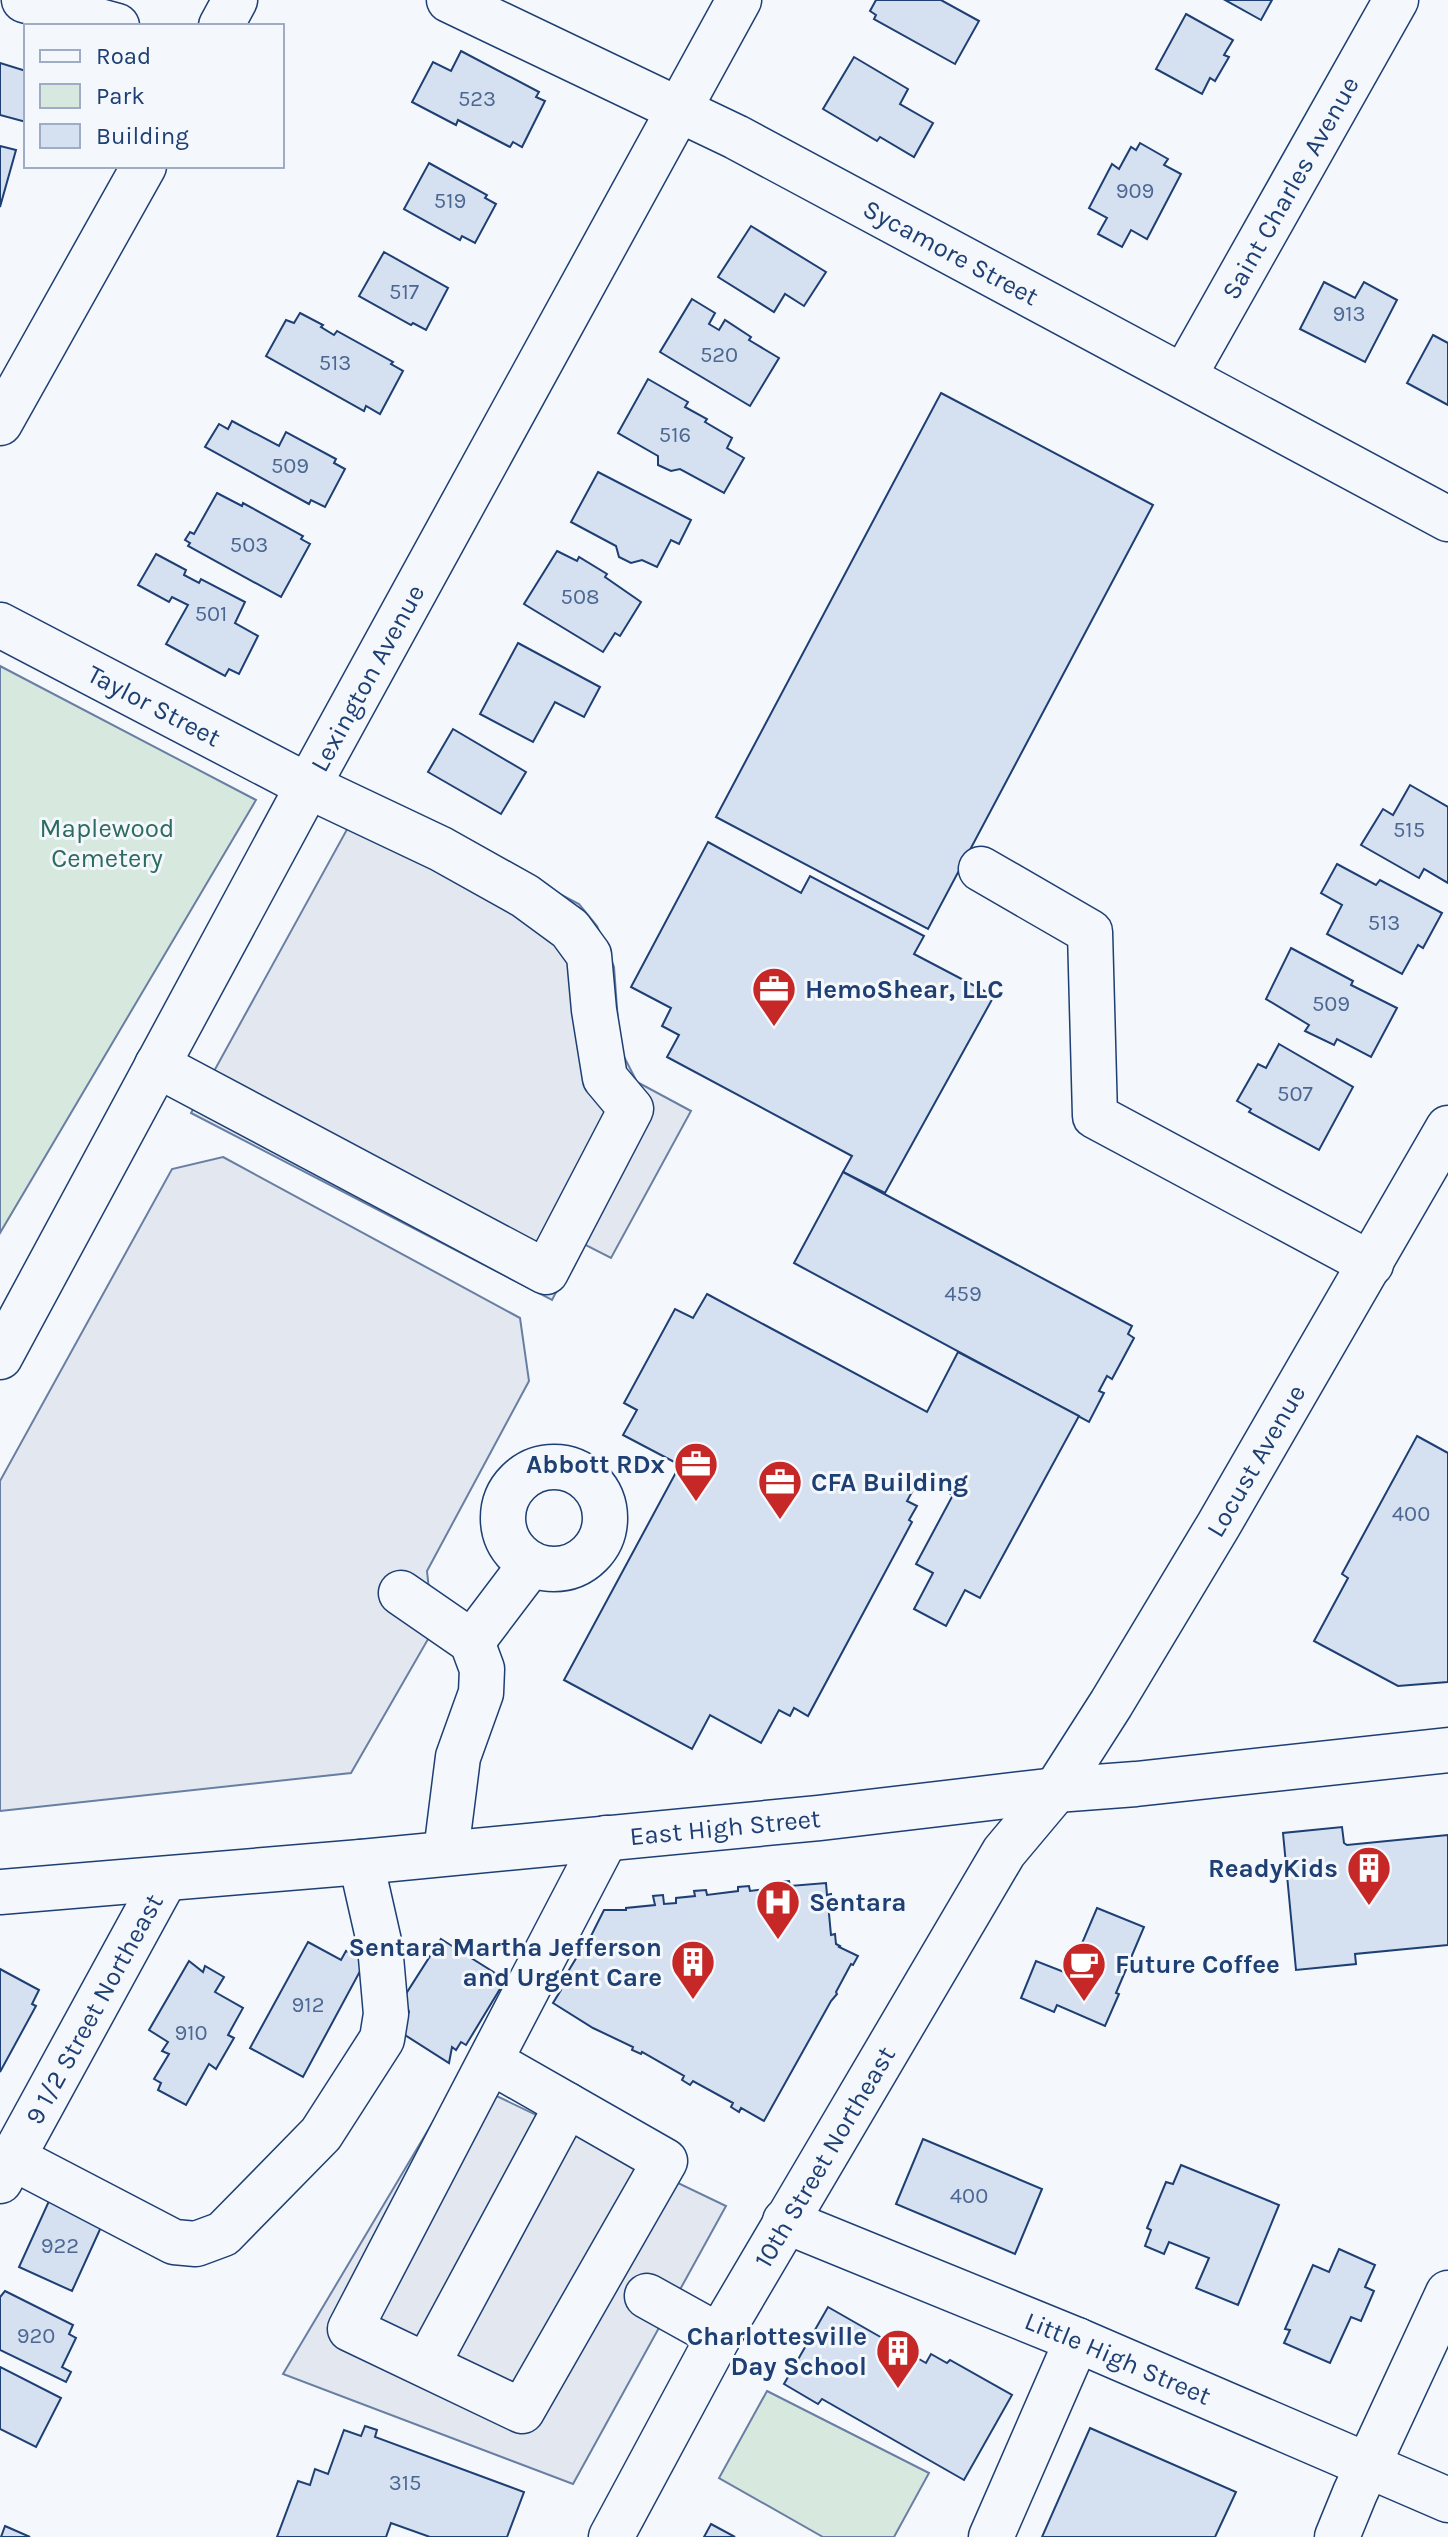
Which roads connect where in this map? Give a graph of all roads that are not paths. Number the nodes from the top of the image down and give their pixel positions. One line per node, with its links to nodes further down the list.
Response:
1 (24, 0): 6 (street)
2 (235, 0): 7 (street)
3 (449, 0): 8 (street, Sycamore Street)
4 (739, 0): 8 (street, Lexington Avenue)
5 (1396, 0): 10 (street, Saint Charles Avenue)
6 (110, 24)
7 (222, 24)
8 (679, 111): 10 (street, Sycamore Street); 14 (street, Lexington Avenue)
9 (143, 168): 11 (street)
10 (1184, 376): 12 (street, Sycamore Street)
11 (0, 423)
12 (1448, 519)
13 (0, 625): 14 (street, Taylor Street)
14 (308, 786): 16 (street, Lexington Avenue); 16 (street, Taylor Street)
15 (981, 869): 18 (street)
16 (157, 1065): 19 (street, Lexington Avenue)
17 (1448, 1128): 18 (street, Locust Avenue)
18 (1371, 1264): 24 (street, Locust Avenue)
19 (0, 1357)
20 (531, 1564): 22 (street)
21 (401, 1593): 22 (street)
22 (472, 1642): 26 (street)
23 (1448, 1750): 24 (street, East High Street)
24 (1056, 1790): 25 (street, East High Street); 33 (street, 10th Street Northeast)
25 (606, 1838): 26 (street, East High Street); 30 (street)
26 (446, 1852): 27 (street, East High Street)
27 (361, 1862): 28 (street, East High Street); 32 (street)
28 (165, 1879): 29 (street, East High Street); 32 (street, 9 1/2 Street Northeast)
29 (0, 1892)
30 (490, 2061): 31 (street); 38 (street)
31 (567, 2105): 38 (street); 38 (street)
32 (7, 2170)
33 (785, 2221): 36 (street, 10th Street Northeast); 37 (street, Little High Street)
34 (1448, 2293): 39 (street)
35 (647, 2296): 36 (street)
36 (719, 2336): 41 (street, 10th Street Northeast)
37 (1077, 2340): 39 (street, Little High Street); 42 (street)
38 (427, 2365)
39 (1368, 2465): 40 (street, Little High Street); 43 (street)
40 (1448, 2500)
41 (611, 2537)
42 (991, 2537)
43 (1337, 2537)

